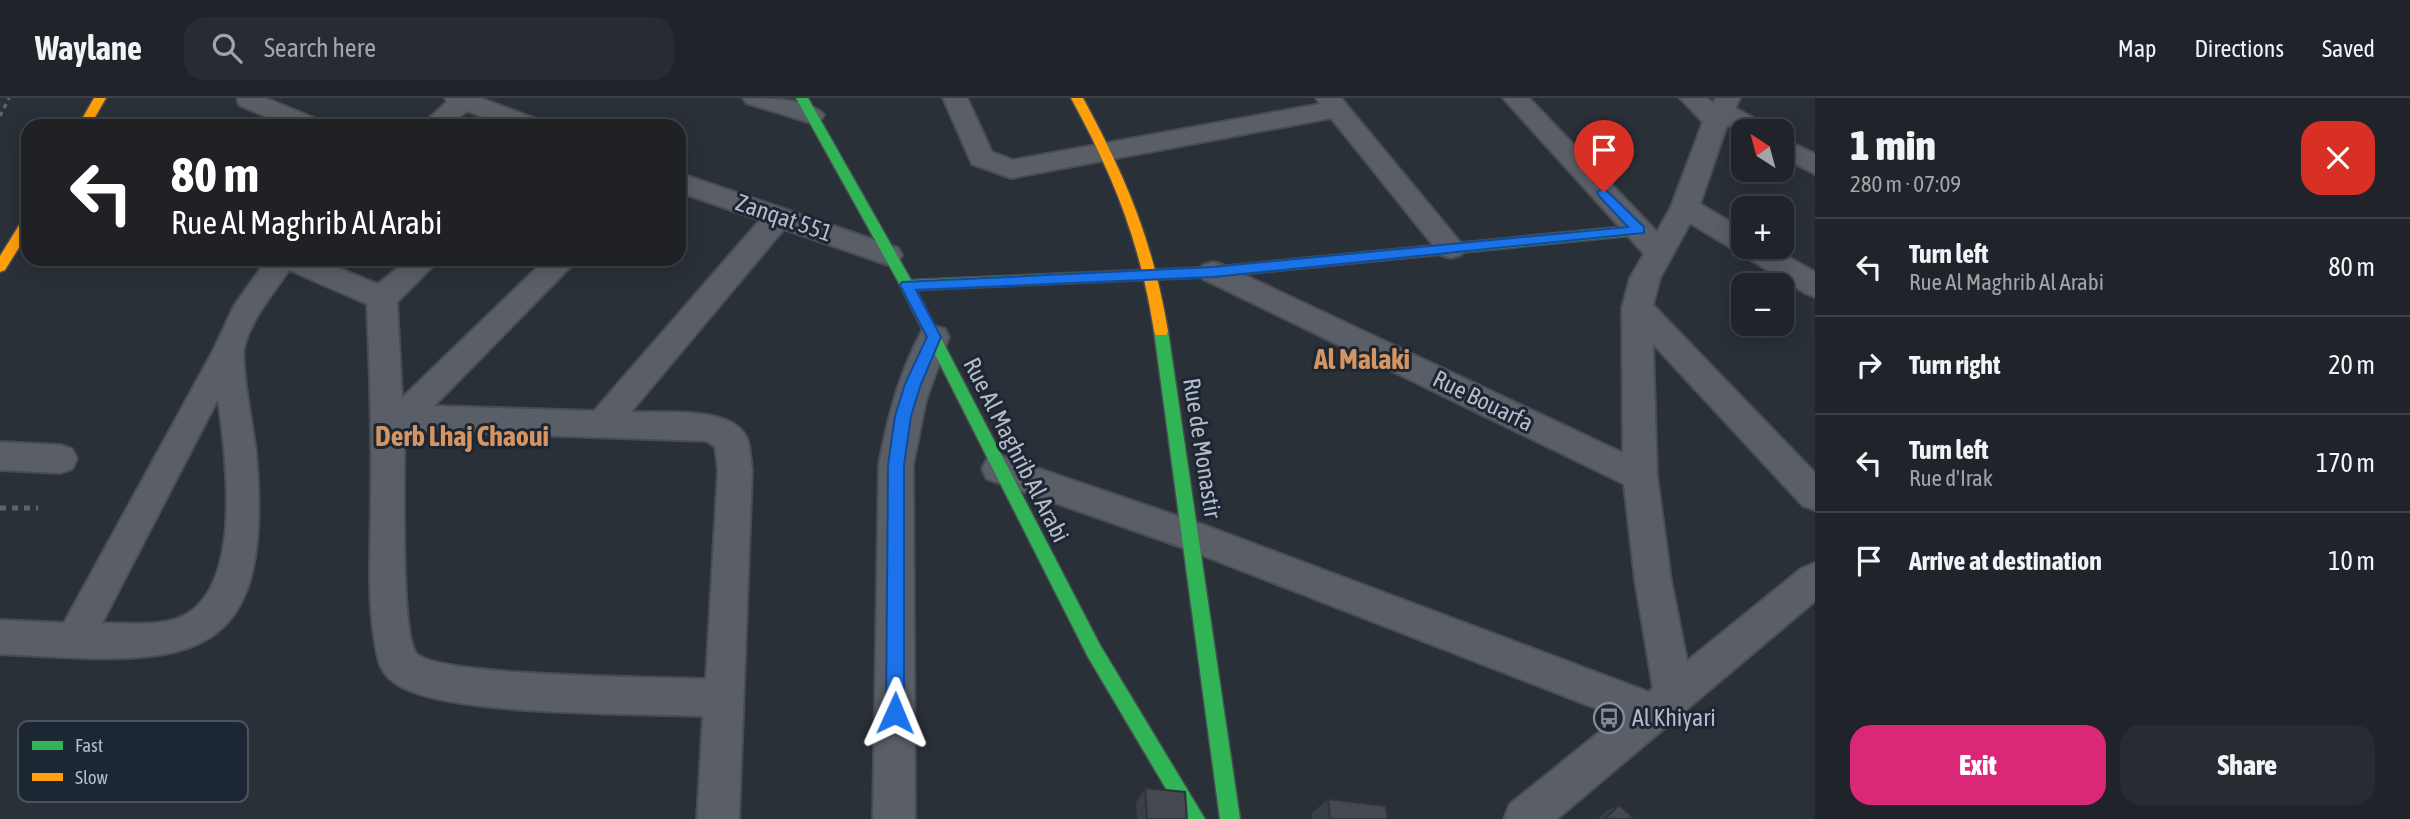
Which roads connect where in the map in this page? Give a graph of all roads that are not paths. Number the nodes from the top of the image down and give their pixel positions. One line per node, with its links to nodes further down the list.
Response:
1 (100, 98): 12 (street)
2 (755, 98): 10 (street)
3 (955, 98): 16 (street)
4 (1077, 98): 16 (street, Rue de Monastir)
5 (1515, 98): 24 (street)
6 (1692, 98): 11 (street)
7 (461, 99): 14 (street); 15 (street)
8 (248, 100): 13 (street)
9 (1333, 104): 16 (street); 25 (street)
10 (806, 106): 26 (street, Rue Al Maghrib Al Arabi)
11 (1722, 110): 20 (street)
12 (88, 119)
13 (293, 119)
14 (440, 119)
15 (512, 119)
16 (1108, 153): 34 (street, Rue de Monastir)
17 (1794, 153): 18 (street)
18 (1815, 165)
19 (686, 184): 21 (street, Zanqat 551)
20 (1685, 207): 23 (street); 24 (street)
21 (779, 217): 26 (street, Zanqat 551); 41 (street)
22 (21, 233): 32 (street)
23 (1731, 235)
24 (1650, 242): 25 (street); 38 (street)
25 (1451, 248): 33 (street)
26 (888, 255): 35 (street, Rue Al Maghrib Al Arabi)
27 (1770, 259): 36 (street)
28 (277, 266): 40 (street)
29 (306, 266): 37 (street)
30 (418, 266): 37 (street)
31 (557, 266): 42 (street)
32 (0, 267)
33 (1213, 272): 34 (street); 46 (street, Rue Bouarfa)
34 (1153, 275): 35 (street); 48 (street, Rue de Monastir)
35 (907, 285): 39 (street, Rue Al Maghrib Al Arabi)
36 (1815, 286)
37 (382, 298): 42 (street)
38 (1637, 309): 46 (street); 47 (street)
39 (934, 337): 45 (street, Rue Al Maghrib Al Arabi); 56 (street)
40 (227, 352): 51 (street); 51 (street)
41 (601, 425): 42 (street); 52 (street)
42 (395, 426): 52 (street)
43 (0, 456): 44 (street)
44 (60, 459)
45 (999, 469): 48 (street); 57 (street, Rue Al Maghrib Al Arabi)
46 (1640, 476): 53 (street)
47 (1815, 496)
48 (1192, 536): 53 (street); 58 (street, Rue de Monastir)
49 (1815, 579): 53 (street)
50 (0, 637): 51 (street)
51 (74, 640)
52 (723, 698): 55 (street)
53 (1664, 704): 54 (street)
54 (1530, 817)
55 (718, 819)
56 (894, 819)
57 (1195, 819)
58 (1230, 819)

